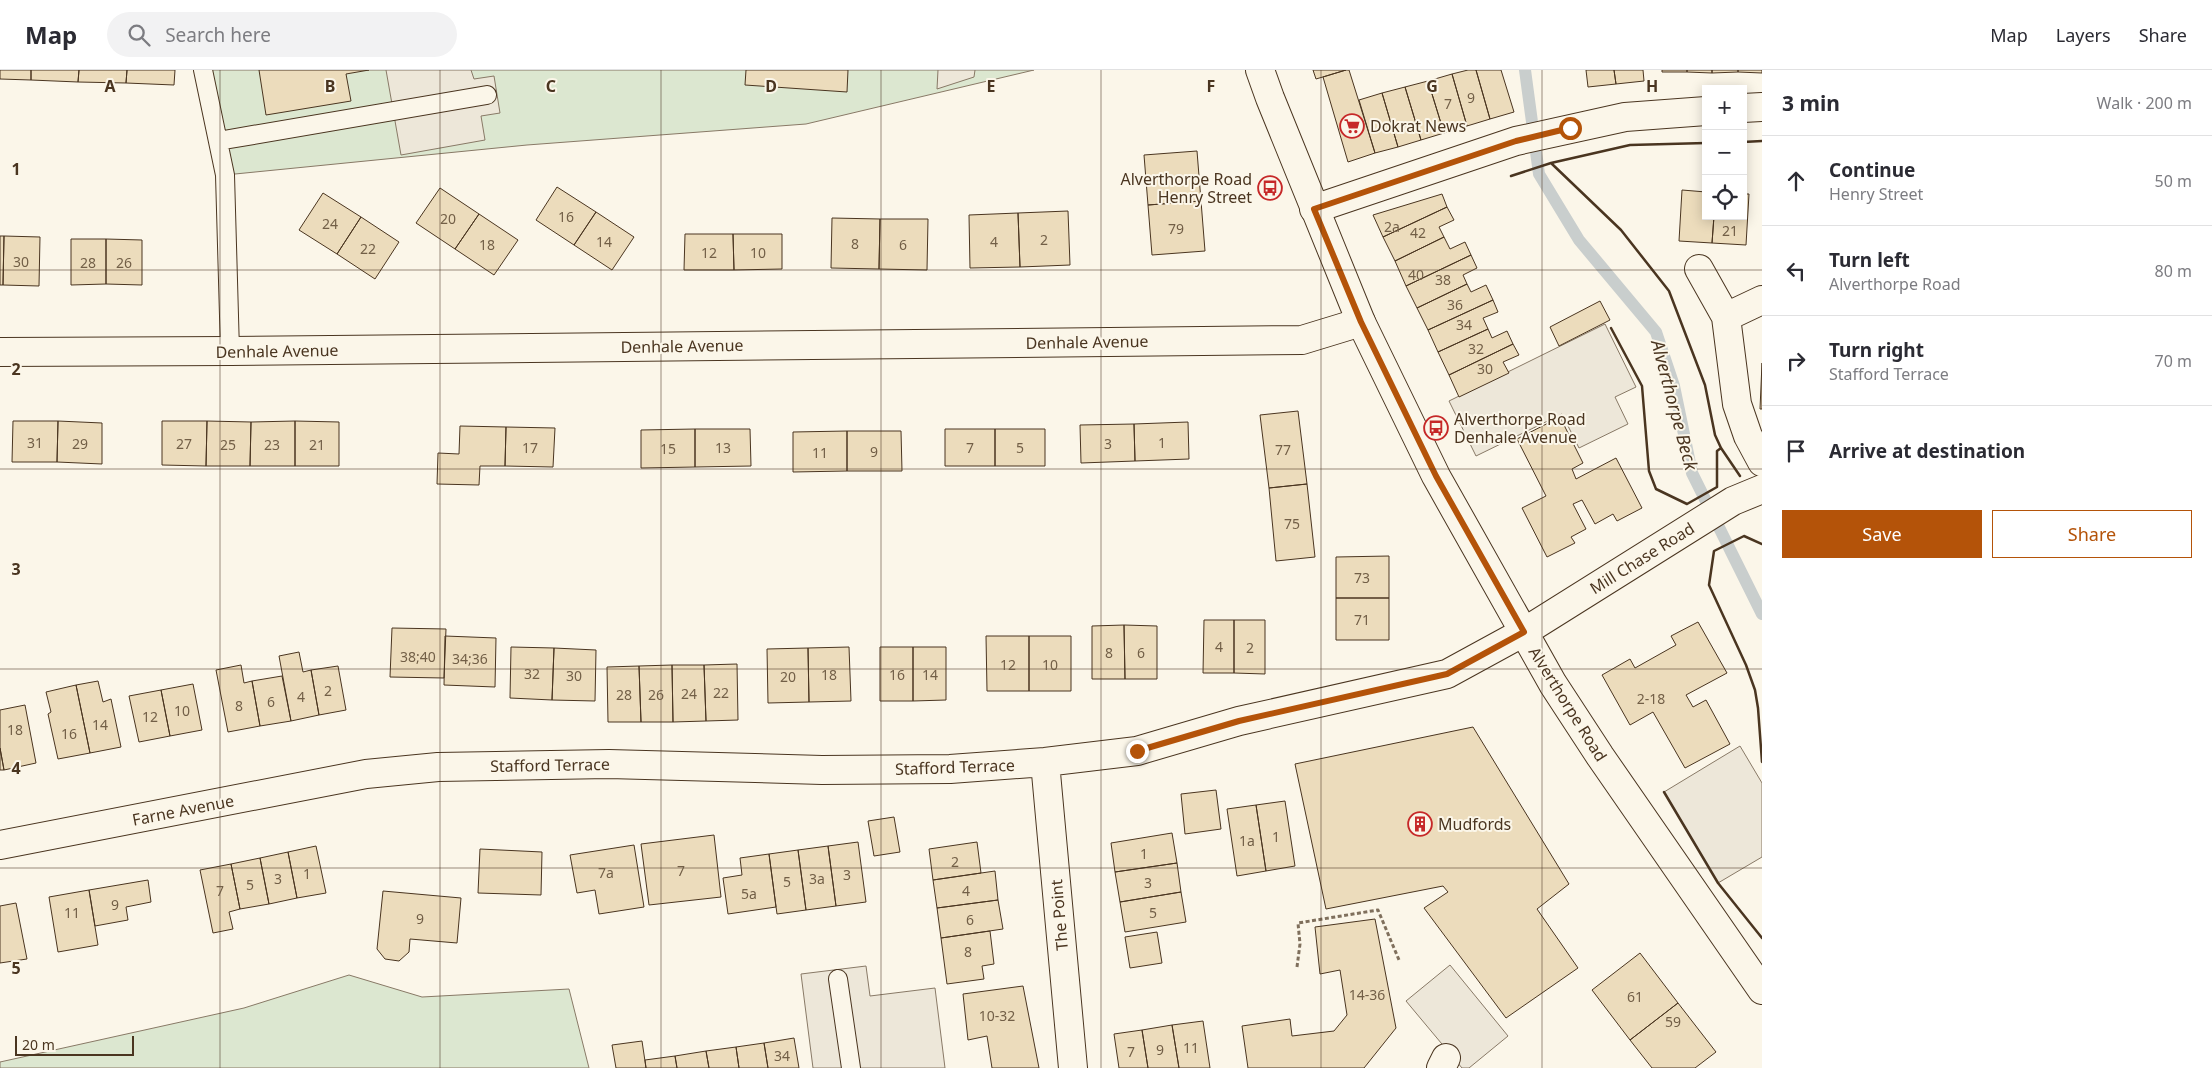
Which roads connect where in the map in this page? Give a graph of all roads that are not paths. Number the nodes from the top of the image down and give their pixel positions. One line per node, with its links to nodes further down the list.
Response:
1 (203, 70): 7 (lane)
2 (1260, 70): 8 (street, Alverthorpe Road)
3 (487, 95): 7 (lane)
4 (1762, 107): 5 (street)
5 (1747, 108)
6 (1702, 111): 8 (street)
7 (218, 141): 13 (lane)
8 (1314, 209): 12 (street, Alverthorpe Road)
9 (1698, 268): 11 (street)
10 (1762, 300): 11 (street)
11 (1726, 318): 15 (street)
12 (1361, 322): 13 (street, Denhale Avenue); 17 (street, Alverthorpe Road)
13 (230, 351): 14 (street, Denhale Avenue)
14 (0, 352)
15 (1762, 462)
16 (1762, 489): 17 (street, Mill Chase Road)
17 (1524, 632): 18 (street, Stafford Terrace); 22 (street, Alverthorpe Road)
18 (1045, 762): 19 (street, Stafford Terrace); 24 (street, The Point)
19 (366, 774): 20 (street, Farne Avenue)
20 (0, 845)
21 (838, 979): 23 (lane)
22 (1762, 990)
23 (851, 1068)
24 (1073, 1068)

